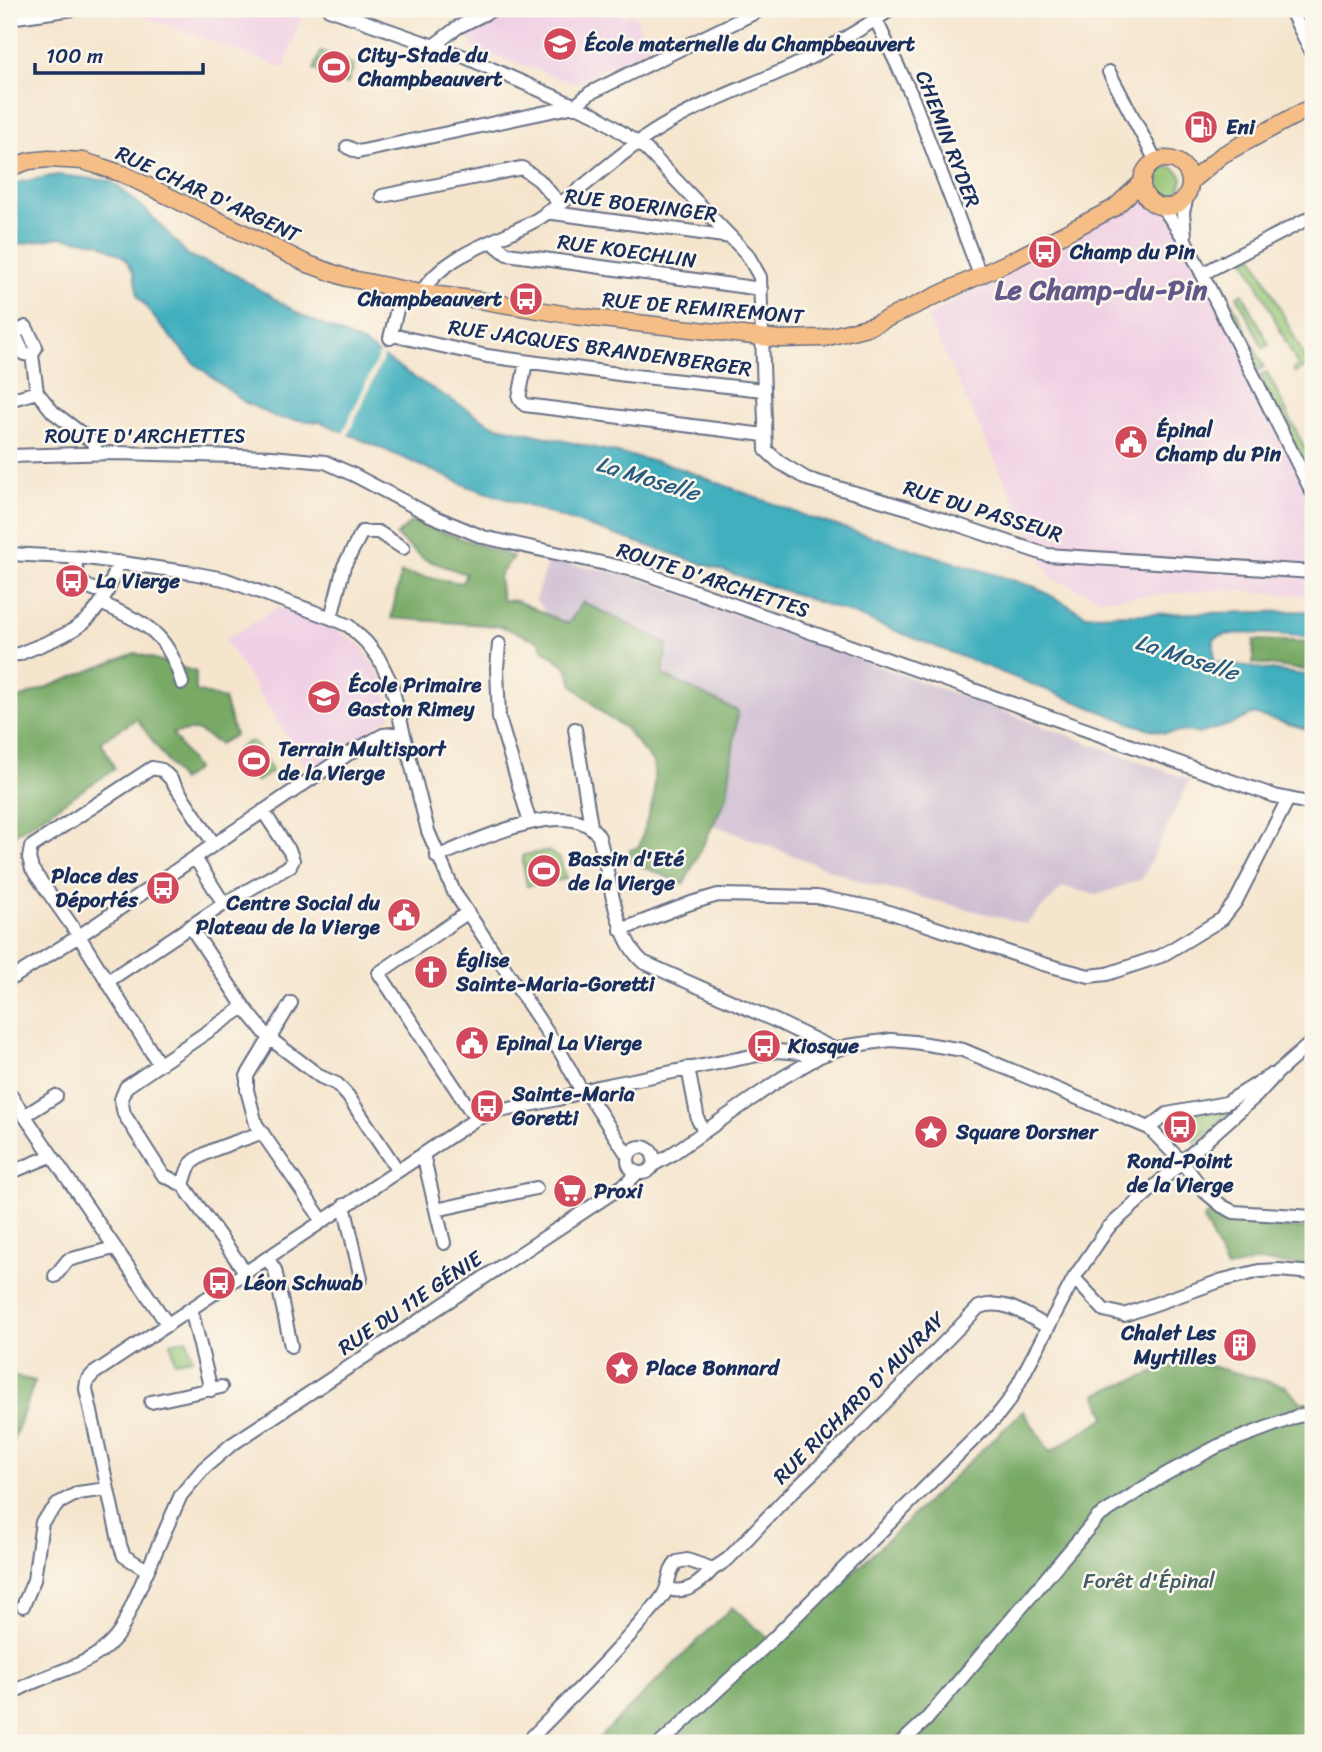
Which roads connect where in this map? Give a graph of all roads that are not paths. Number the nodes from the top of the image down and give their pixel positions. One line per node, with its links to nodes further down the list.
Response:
1 (74, 9): 7 (street)
2 (329, 9): 9 (street)
3 (494, 9): 9 (street)
4 (762, 9): 12 (street)
5 (892, 9): 8 (street)
6 (1290, 9): 10 (street)
7 (9, 18)
8 (876, 20): 14 (street); 32 (street, CHEMIN RYDER)
9 (433, 46): 12 (street)
10 (1313, 55)
11 (1109, 72): 17 (street)
12 (575, 106): 14 (street); 15 (street)
13 (1313, 106): 16 (main road)
14 (638, 143): 23 (street); 28 (street)
15 (347, 147)
16 (1222, 155): 18 (main road); 21 (main road)
17 (1156, 161): 18 (main road); 20 (main road)
18 (1178, 162): 21 (main road)
19 (9, 167): 33 (main road, RUE CHAR D'ARGENT)
20 (1142, 182): 24 (main road); 25 (main road, RUE DE REMIREMONT)
21 (1189, 187): 24 (main road); 29 (street)
22 (382, 195): 23 (street)
23 (559, 203): 26 (street)
24 (1156, 203): 25 (main road, RUE DE REMIREMONT); 29 (street)
25 (1114, 208): 32 (main road, RUE DE REMIREMONT)
26 (546, 212): 28 (street, RUE BOERINGER); 30 (street)
27 (1313, 216): 31 (street)
28 (732, 237): 35 (street)
29 (1185, 240): 31 (street)
30 (492, 242): 35 (street, RUE KOECHLIN); 36 (street)
31 (1202, 274): 46 (street)
32 (980, 275): 38 (main road, RUE DE REMIREMONT)
33 (347, 278): 34 (main road, RUE DE REMIREMONT)
34 (402, 289): 36 (main road, RUE DE REMIREMONT); 39 (street, RUE JACQUES BRANDENBERGER)
35 (761, 289): 38 (street, RUE DU PASSEUR)
36 (421, 293): 38 (main road, RUE DE REMIREMONT)
37 (11, 334): 41 (street)
38 (762, 338): 40 (street, RUE DU PASSEUR)
39 (526, 362): 40 (street, RUE JACQUES BRANDENBERGER); 43 (street)
40 (763, 390): 43 (street, RUE DU PASSEUR)
41 (37, 392): 42 (street); 44 (street)
42 (9, 400)
43 (764, 435): 51 (street, RUE DU PASSEUR)
44 (96, 453): 45 (street, ROUTE D'ARCHETTES); 60 (street, ROUTE D'ARCHETTES)
45 (9, 456)
46 (1313, 494)
47 (403, 548): 54 (street)
48 (9, 554): 49 (street)
49 (75, 558): 50 (street); 52 (street)
50 (118, 562): 52 (street); 54 (street)
51 (1313, 572)
52 (110, 584): 53 (street)
53 (101, 603): 56 (street); 57 (street)
54 (331, 618): 59 (street)
55 (499, 644): 63 (street)
56 (9, 655)
57 (182, 683)
58 (575, 729): 64 (street)
59 (403, 733): 62 (street); 66 (street)
60 (1288, 799): 61 (street, ROUTE D'ARCHETTES); 71 (street)
61 (1313, 804)
62 (263, 811): 65 (street); 68 (street)
63 (530, 823): 64 (street); 66 (street)
64 (591, 826): 71 (street)
65 (214, 844): 67 (street); 72 (street)
66 (437, 857): 69 (street)
67 (195, 858): 68 (street); 72 (street)
68 (225, 904): 70 (street)
69 (467, 913): 84 (street); 88 (street)
70 (190, 926): 74 (street); 76 (street)
71 (621, 930): 79 (street)
72 (79, 936): 73 (street); 74 (street)
73 (9, 980)
74 (108, 981): 81 (street)
75 (291, 1003): 77 (street)
76 (244, 1007): 77 (street); 81 (street)
77 (269, 1038): 91 (street); 99 (street)
78 (1313, 1041): 83 (street)
79 (834, 1049): 80 (street); 89 (street)
80 (812, 1060): 82 (street); 90 (street)
81 (159, 1064): 101 (street)
82 (688, 1068): 84 (street); 90 (street)
83 (1278, 1072): 89 (street); 97 (street)
84 (585, 1092): 88 (street); 96 (street)
85 (9, 1093): 87 (street)
86 (56, 1096): 87 (street)
87 (24, 1116): 95 (street)
88 (475, 1119): 94 (street)
89 (1149, 1128): 97 (street)
90 (704, 1130): 92 (street)
91 (262, 1132): 101 (street); 106 (street)
92 (681, 1146): 93 (street); 98 (street)
93 (649, 1150): 96 (street); 98 (street)
94 (423, 1154): 99 (street); 104 (street)
95 (51, 1156): 100 (street); 108 (street)
96 (632, 1160): 98 (street); 123 (street, RUE DU 11E GÉNIE)
97 (1182, 1162): 105 (street); 114 (street)
98 (653, 1165)
99 (398, 1171): 103 (street)
100 (9, 1173)
101 (183, 1185): 110 (street)
102 (536, 1188): 104 (street)
103 (344, 1205): 106 (street); 113 (street)
104 (436, 1210): 107 (street)
105 (1313, 1217)
106 (322, 1220): 109 (street)
107 (444, 1243)
108 (114, 1248): 112 (street); 116 (street)
109 (267, 1258): 110 (street); 118 (street)
110 (246, 1273): 115 (street)
111 (1313, 1273): 114 (street)
112 (55, 1276)
113 (361, 1278)
114 (1074, 1278): 117 (street)
115 (191, 1309): 116 (street); 119 (street)
116 (168, 1325): 121 (street)
117 (1048, 1326): 122 (street, RUE RICHARD D'AUVRAY); 128 (street)
118 (290, 1346)
119 (151, 1402)
120 (1313, 1414): 129 (street)
121 (107, 1489): 123 (street); 125 (street)
122 (713, 1569): 124 (street, RUE RICHARD D'AUVRAY); 124 (street)
123 (147, 1570): 126 (street, RUE DU 11E GÉNIE)
124 (669, 1589): 127 (street)
125 (23, 1606)
126 (9, 1695)
127 (531, 1738)
128 (662, 1743)
129 (901, 1743)

